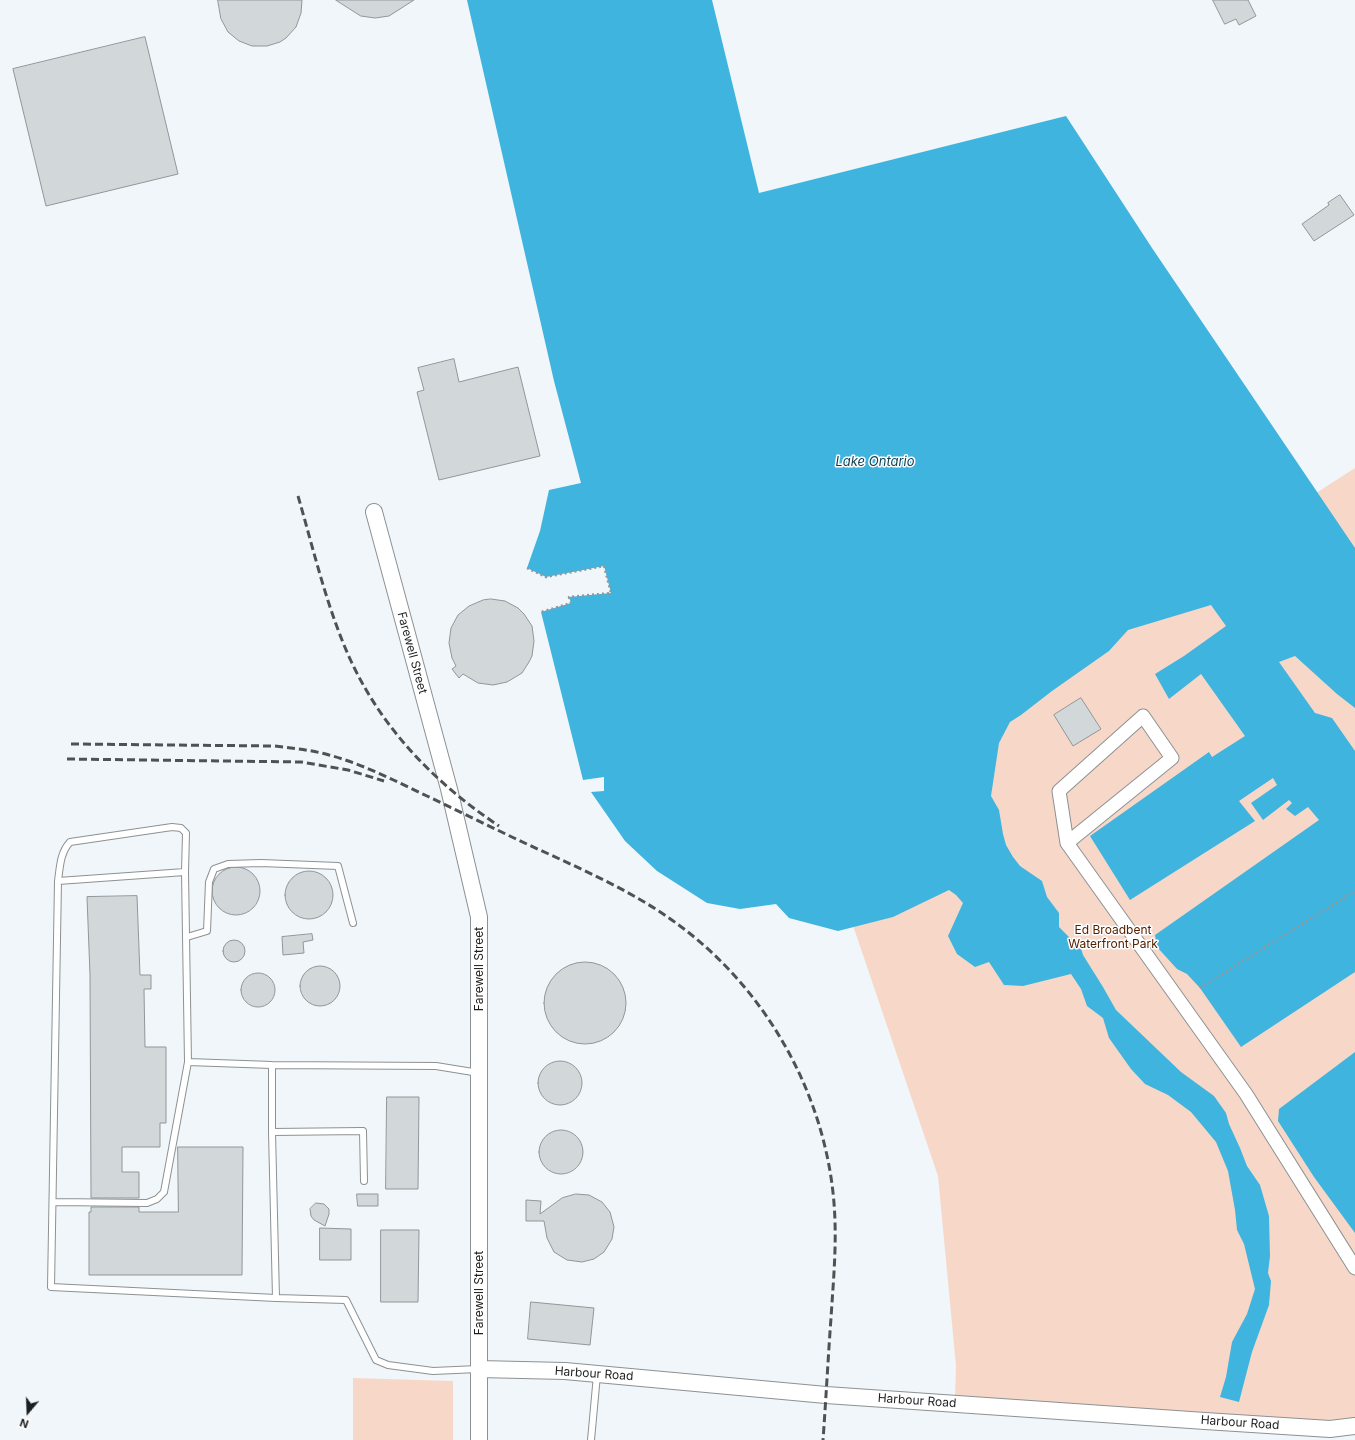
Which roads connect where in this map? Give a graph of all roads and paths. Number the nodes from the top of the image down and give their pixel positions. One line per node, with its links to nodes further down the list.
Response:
1 (374, 512): 13 (street, Farewell Street)
2 (527, 568): 3 (path)
3 (541, 612)
4 (1067, 843): 4 (street); 17 (street)
5 (185, 872): 6 (lane); 6 (lane); 9 (lane)
6 (58, 881): 16 (lane)
7 (1355, 891): 10 (path)
8 (353, 923): 9 (lane)
9 (187, 937): 11 (lane)
10 (1200, 988)
11 (188, 1062): 12 (lane); 16 (lane)
12 (272, 1065): 13 (lane); 14 (lane)
13 (479, 1073): 19 (street, Farewell Street)
14 (272, 1132): 15 (lane); 18 (lane)
15 (364, 1181)
16 (53, 1202): 18 (lane)
17 (1355, 1268)
18 (276, 1298): 19 (lane)
19 (479, 1369): 20 (street, Harbour Road); 22 (street, Farewell Street)
20 (597, 1374): 21 (street, Harbour Road); 23 (lane)
21 (1355, 1426)
22 (479, 1440)
23 (591, 1440)

